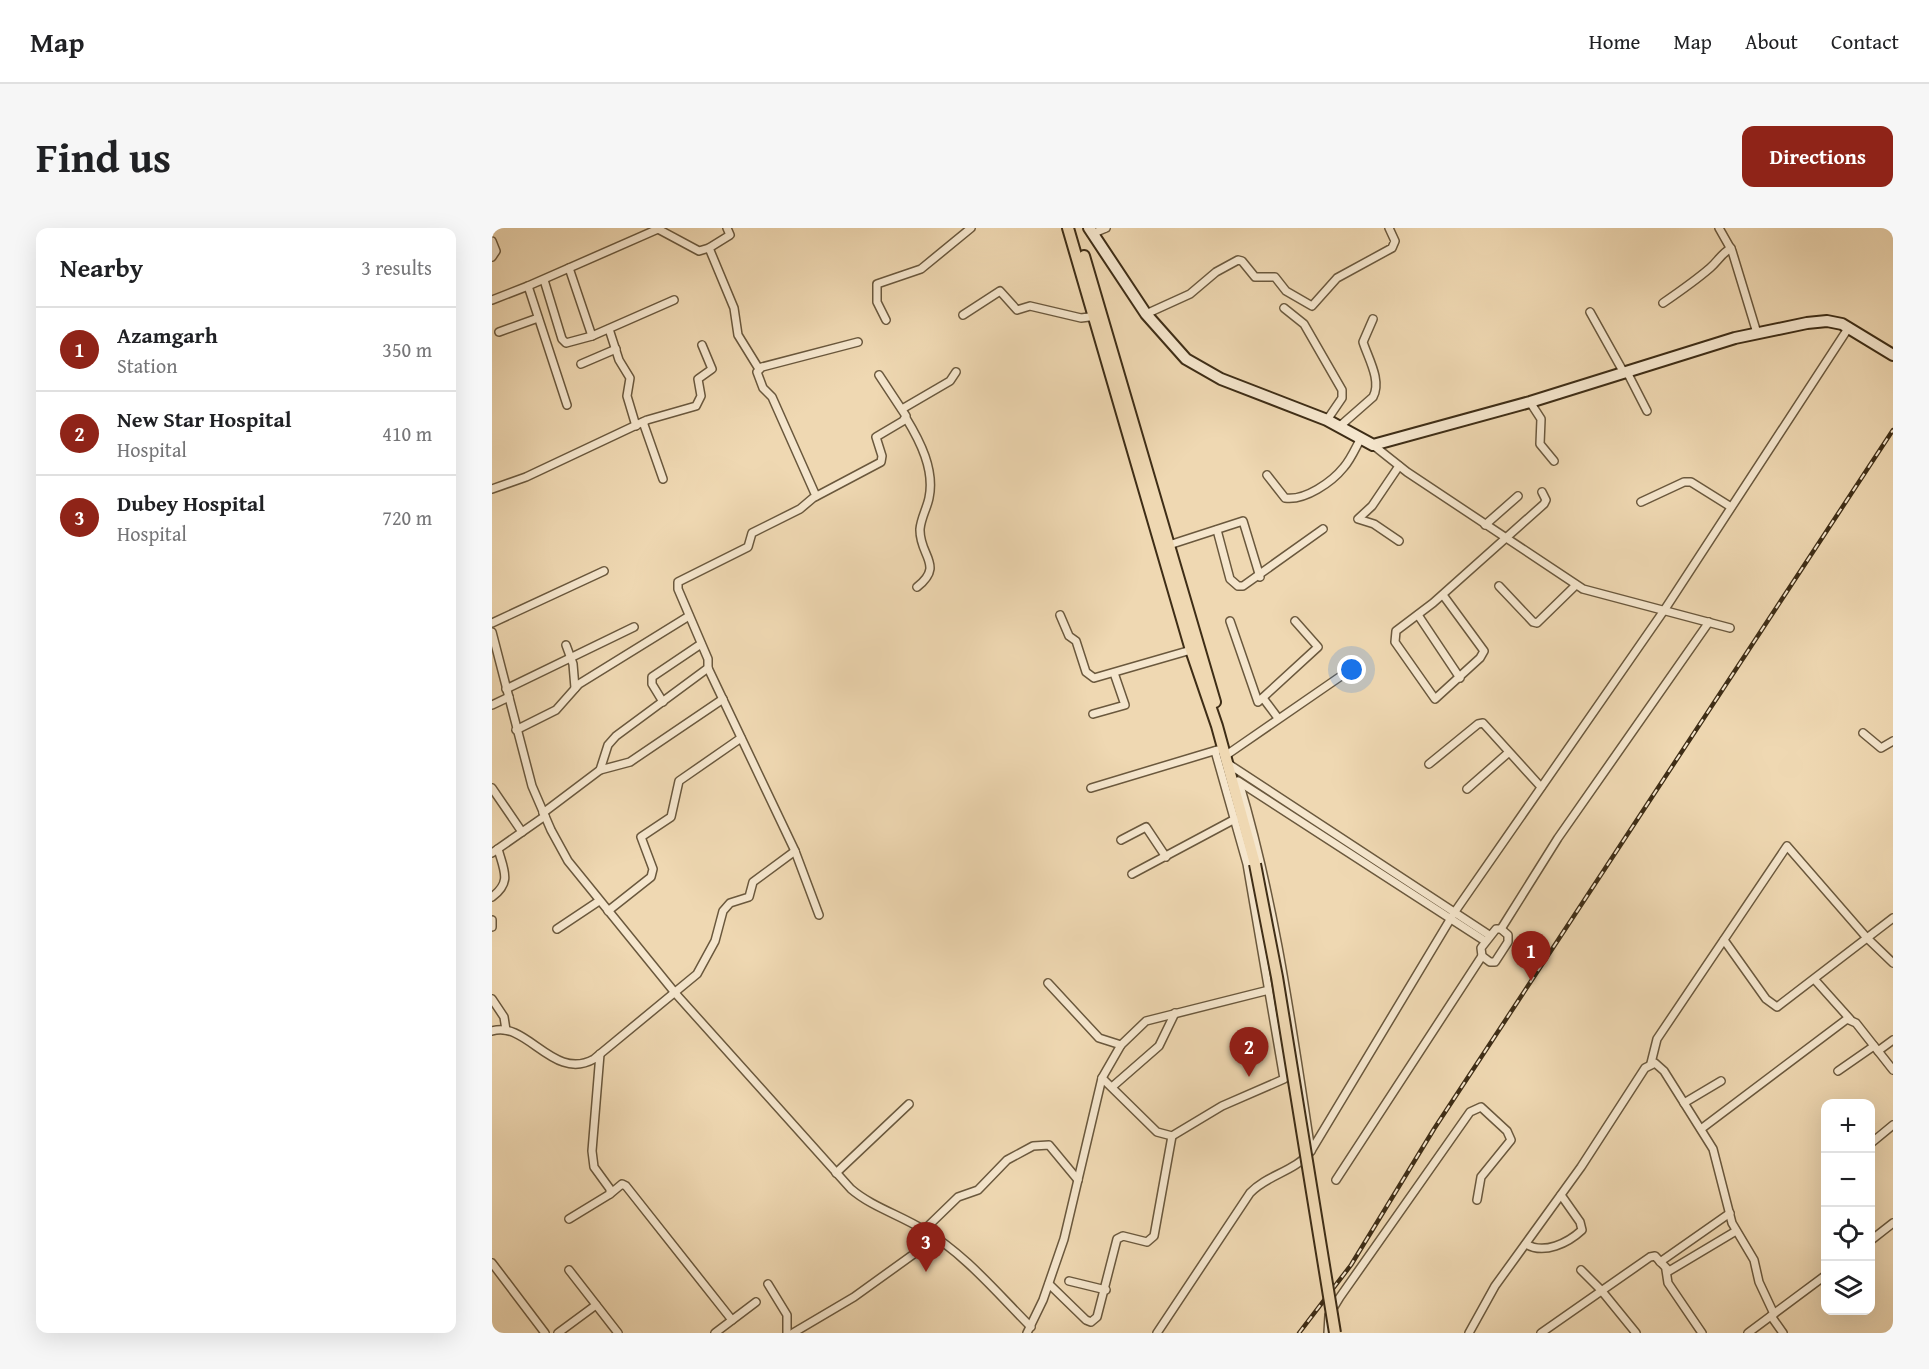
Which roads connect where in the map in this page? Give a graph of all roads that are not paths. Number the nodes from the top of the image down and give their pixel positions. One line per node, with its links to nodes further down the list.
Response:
1 (727, 228): 10 (street)
2 (971, 228): 26 (street)
3 (1068, 228): 23 (main road)
4 (1075, 228): 23 (main road)
5 (1106, 228): 8 (street)
6 (1389, 228): 21 (street)
7 (1719, 228): 11 (street)
8 (1091, 231): 21 (main road)
9 (492, 241): 12 (street)
10 (709, 248): 13 (street); 37 (street)
11 (1731, 248): 18 (street); 30 (street)
12 (492, 257)
13 (569, 268): 14 (street); 31 (street)
14 (544, 280): 15 (street); 31 (street)
15 (528, 286): 16 (street); 24 (street)
16 (492, 300)
17 (674, 300): 28 (street)
18 (1663, 303)
19 (1284, 308): 46 (street)
20 (1590, 312): 39 (street)
21 (1146, 314): 46 (main road)
22 (963, 315): 23 (street)
23 (1098, 316): 66 (main road); 86 (main road)
24 (538, 318): 29 (street); 42 (street)
25 (1373, 319): 48 (street)
26 (886, 320)
27 (1849, 327): 30 (main road); 35 (main road); 60 (street)
28 (609, 328): 31 (street); 34 (street)
29 (499, 332)
30 (1757, 333): 39 (main road)
31 (592, 336)
32 (858, 342): 37 (street)
33 (702, 345): 47 (street)
34 (616, 349): 36 (street); 47 (street)
35 (1893, 355)
36 (581, 363)
37 (759, 369): 57 (street)
38 (956, 372): 43 (street)
39 (1625, 373): 41 (main road); 44 (street)
40 (879, 375): 43 (street)
41 (1530, 402): 50 (main road); 51 (street)
42 (567, 405)
43 (902, 409): 45 (street)
44 (1647, 411)
45 (906, 418): 57 (street); 71 (street)
46 (1327, 420): 48 (main road)
47 (639, 424): 54 (street); 55 (street)
48 (1340, 426): 49 (main road)
49 (1361, 438): 50 (main road); 53 (street)
50 (1373, 445): 52 (street)
51 (1554, 461)
52 (1399, 466): 61 (street); 65 (street)
53 (1268, 475)
54 (663, 479)
55 (492, 489)
56 (1542, 492): 64 (street)
57 (816, 496): 76 (street)
58 (1518, 496): 61 (street)
59 (1641, 502): 60 (street)
60 (1731, 507): 73 (street)
61 (1485, 525): 64 (street)
62 (1323, 529): 68 (street)
63 (1217, 530): 66 (street); 68 (street); 68 (street)
64 (1504, 537): 69 (street); 72 (street)
65 (1399, 541)
66 (1169, 545): 100 (main road)
67 (604, 571): 80 (street)
68 (1260, 577)
69 (1576, 585): 70 (street); 73 (street)
70 (1498, 586)
71 (917, 587)
72 (1443, 594): 75 (street); 91 (street)
73 (1665, 609): 79 (street); 110 (street)
74 (1060, 615): 89 (street)
75 (1418, 615): 91 (street); 91 (street)
76 (689, 616): 84 (street); 92 (street)
77 (1230, 621): 94 (street)
78 (1295, 621): 94 (street)
79 (1709, 622): 82 (street); 130 (street)
80 (492, 623)
81 (634, 627): 87 (street)
82 (1730, 628)
83 (492, 634): 93 (street)
84 (701, 644): 88 (street); 96 (street)
85 (566, 645): 87 (street)
86 (1191, 650): 89 (street); 100 (main road)
87 (572, 658): 92 (street); 93 (street)
88 (708, 668): 95 (street); 96 (street)
89 (1114, 673): 98 (street)
90 (1344, 674): 99 (street)
91 (1460, 678)
92 (575, 688): 101 (street)
93 (508, 693): 97 (street); 101 (street)
94 (1263, 698): 99 (street)
95 (723, 699): 103 (street); 108 (street)
96 (663, 702): 108 (street)
97 (492, 705)
98 (1093, 714)
99 (1278, 718): 106 (street)
100 (1217, 726): 106 (main road)
101 (516, 730): 114 (street)
102 (1863, 733): 104 (street)
103 (741, 738): 119 (street); 124 (street)
104 (1893, 741)
105 (1508, 753): 107 (street); 110 (street); 113 (street)
106 (1222, 755): 109 (main road); 112 (street); 115 (street); 126 (street)
107 (1429, 764)
108 (600, 770): 114 (street)
109 (1235, 779): 126 (street); 162 (street); 201 (main road, bridge)
110 (1542, 787): 126 (street)
111 (492, 788): 116 (street)
112 (1091, 788)
113 (1467, 789)
114 (544, 815): 116 (street); 123 (street)
115 (1235, 819): 120 (street); 139 (street)
116 (522, 832): 118 (street)
117 (1121, 840): 120 (street)
118 (495, 851): 122 (street)
119 (795, 851): 125 (street); 140 (street)
120 (1166, 857): 121 (street)
121 (1132, 874)
122 (492, 897)
123 (600, 901): 124 (street); 131 (street)
124 (608, 911): 140 (street)
125 (819, 915)
126 (1453, 917): 132 (street); 162 (street)
127 (1893, 918): 133 (street)
128 (492, 920): 129 (street)
129 (492, 927)
130 (1501, 928): 132 (street); 135 (street)
131 (557, 929)
132 (1487, 938): 135 (street)
133 (1867, 938): 134 (street); 136 (street); 137 (street)
134 (1724, 940): 137 (street); 150 (street)
135 (1482, 956): 165 (street)
136 (1893, 963)
137 (1815, 980): 143 (street)
138 (1048, 983): 147 (street)
139 (1269, 990): 142 (street); 160 (street)
140 (676, 994): 149 (street); 163 (street)
141 (492, 999): 144 (street)
142 (1175, 1013): 147 (street); 155 (street)
143 (1850, 1019): 148 (street); 159 (street)
144 (506, 1030): 145 (street); 149 (street)
145 (492, 1031)
146 (1893, 1040): 148 (street)
147 (1121, 1045): 153 (street)
148 (1876, 1049): 151 (street); 152 (street)
149 (600, 1054): 166 (street)
150 (1651, 1063): 156 (street); 167 (street)
151 (1891, 1065)
152 (1838, 1071)
153 (1102, 1078): 155 (street); 164 (street)
154 (1721, 1081): 156 (street)
155 (1112, 1088): 160 (street)
156 (1684, 1103): 159 (street)
157 (909, 1104): 163 (street)
158 (1893, 1125): 161 (street)
159 (1701, 1129): 169 (street)
160 (1172, 1136): 186 (street)
161 (1875, 1140)
162 (1311, 1151): 199 (street)
163 (836, 1173): 172 (street)
164 (1078, 1180): 172 (street); 185 (street)
165 (1336, 1180)
166 (610, 1194): 170 (street); 191 (street)
167 (1561, 1195): 176 (street); 176 (street)
168 (1477, 1200): 200 (street)
169 (1730, 1213): 173 (street); 177 (street)
170 (570, 1219)
171 (1893, 1223): 174 (street)
172 (924, 1230): 175 (street)
173 (1736, 1231): 181 (street); 190 (street)
174 (1875, 1237)
175 (936, 1238): 192 (street); 198 (street)
176 (1526, 1244): 202 (street)
177 (1660, 1262): 181 (street); 187 (street)
178 (492, 1263): 193 (street)
179 (569, 1270): 189 (street)
180 (1581, 1270): 187 (street)
181 (1666, 1270): 205 (street)
182 (1821, 1279): 190 (street)
183 (1069, 1281): 186 (street)
184 (768, 1284): 197 (street)
185 (1049, 1284): 186 (street); 192 (street)
186 (1106, 1290)
187 (1601, 1290): 203 (street); 204 (street)
188 (756, 1302): 191 (street)
189 (596, 1305): 194 (street); 195 (street)
190 (1772, 1315): 206 (street); 207 (street)
191 (732, 1320): 196 (street)
192 (1029, 1330)
193 (545, 1333)
194 (558, 1333)
195 (618, 1333)
196 (715, 1333)
197 (787, 1333)
198 (793, 1333)
199 (1157, 1333)
200 (1329, 1333)
201 (1335, 1333)
202 (1469, 1333)
203 (1541, 1333)
204 (1636, 1333)
205 (1702, 1333)
206 (1748, 1333)
207 (1783, 1333)

